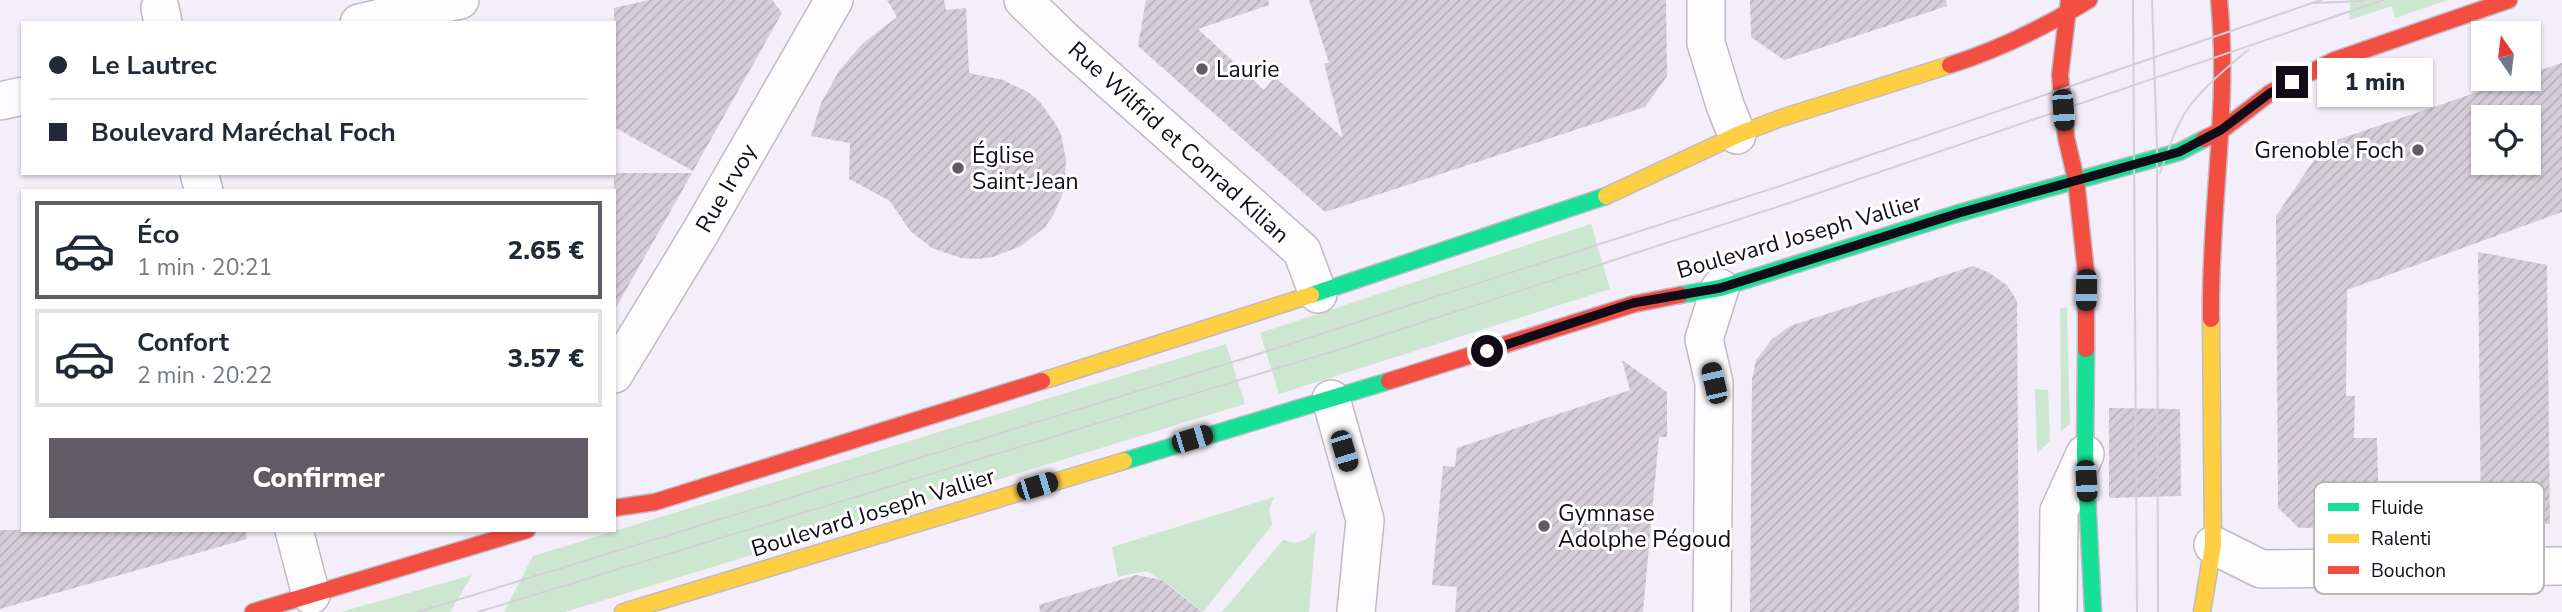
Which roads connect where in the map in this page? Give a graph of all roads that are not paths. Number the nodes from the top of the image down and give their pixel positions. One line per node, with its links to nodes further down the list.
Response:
1 (460, 0): 9 (street)
2 (834, 0): 17 (street, Rue Irvoy)
3 (1023, 0): 16 (street, Rue Wilfrid et Conrad Kilian)
4 (1706, 0): 13 (street)
5 (2089, 0): 8 (main road)
6 (2219, 0): 12 (main road)
7 (2509, 0): 12 (main road, Boulevard Joseph Vallier)
8 (2068, 7): 13 (main road); 14 (main road)
9 (368, 21)
10 (21, 96): 11 (street)
11 (0, 101)
12 (2221, 130): 14 (main road, Boulevard Joseph Vallier); 23 (main road)
13 (1737, 135): 16 (main road)
14 (2076, 180): 15 (main road, Boulevard Joseph Vallier); 19 (main road)
15 (1720, 288): 18 (main road, Boulevard Joseph Vallier); 31 (street)
16 (1318, 294): 20 (main road)
17 (616, 371)
18 (1331, 399): 29 (main road, Boulevard Joseph Vallier); 30 (street)
19 (2085, 454): 32 (street); 33 (main road)
20 (616, 508)
21 (295, 532): 27 (street)
22 (520, 532): 27 (main road)
23 (2213, 545): 26 (street); 34 (main road)
24 (2544, 566): 25 (street)
25 (2562, 566)
26 (2314, 568)
27 (312, 595): 28 (main road)
28 (253, 612)
29 (623, 612)
30 (1356, 612)
31 (1712, 612)
32 (2058, 612)
33 (2092, 612)
34 (2202, 612)

